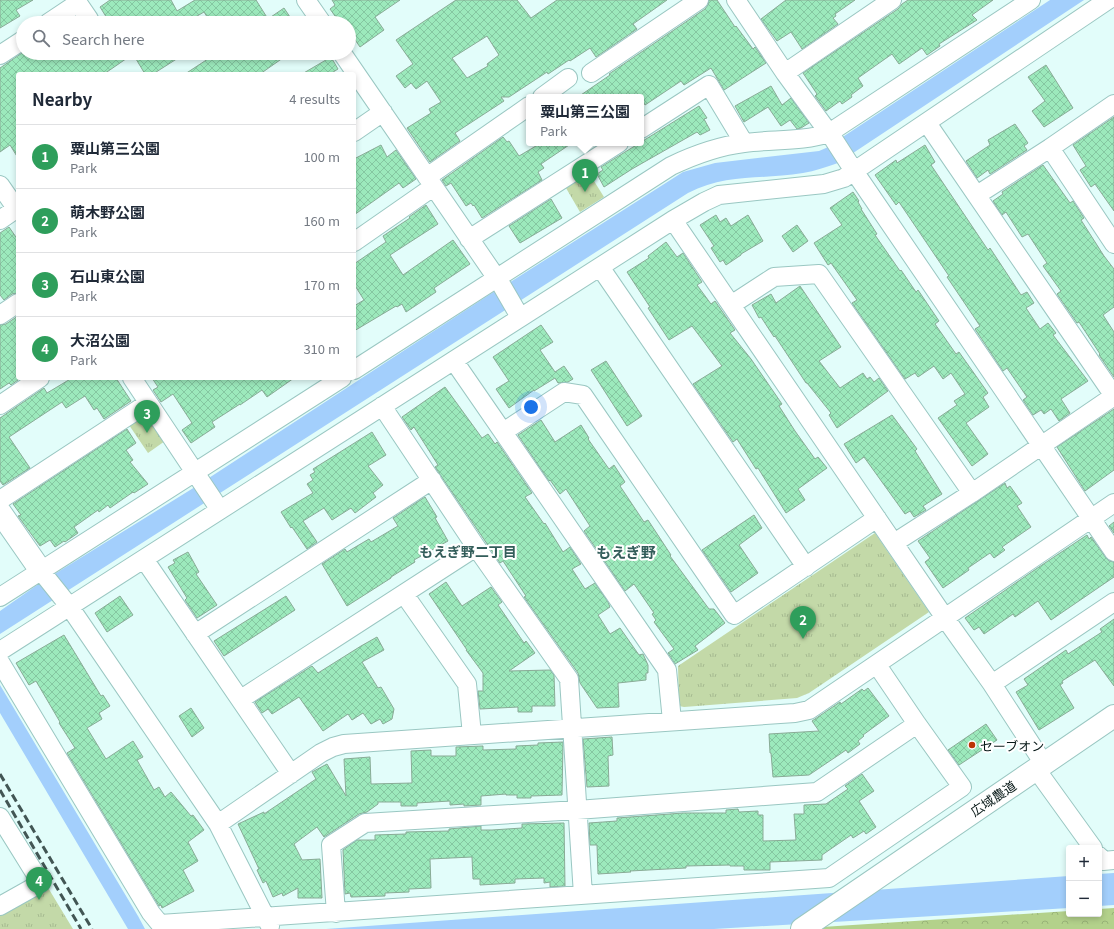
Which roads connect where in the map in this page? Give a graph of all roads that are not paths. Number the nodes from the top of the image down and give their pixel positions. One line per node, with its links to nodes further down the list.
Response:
1 (306, 0): 9 (street)
2 (699, 0): 15 (street)
3 (736, 0): 16 (street)
4 (892, 0): 16 (street)
5 (1030, 0): 25 (street)
6 (1108, 0): 22 (street)
7 (58, 16): 8 (street)
8 (87, 16)
9 (317, 16)
10 (16, 45): 11 (street)
11 (0, 56)
12 (347, 60): 13 (street)
13 (355, 72)
14 (356, 73): 21 (street)
15 (591, 73)
16 (785, 73): 25 (street)
17 (568, 78): 18 (street)
18 (546, 94)
19 (1114, 104): 28 (street)
20 (526, 108): 30 (street)
21 (383, 112): 24 (street); 30 (street)
22 (927, 123): 29 (street); 32 (street)
23 (644, 127): 26 (street)
24 (356, 131)
25 (832, 137): 26 (street); 29 (street)
26 (744, 143): 41 (street)
27 (614, 146): 37 (street)
28 (1050, 148): 32 (street); 39 (street)
29 (850, 166): 36 (street); 56 (street)
30 (430, 182): 37 (street); 38 (street)
31 (0, 185): 33 (street)
32 (977, 195): 51 (street)
33 (16, 209)
34 (16, 211): 35 (street)
35 (0, 220)
36 (673, 220): 40 (street); 43 (street)
37 (469, 239): 41 (street)
38 (356, 240)
39 (1114, 244)
40 (600, 267): 44 (street); 70 (street)
41 (499, 282): 44 (street); 47 (street)
42 (16, 304): 45 (street)
43 (731, 305): 59 (street); 64 (street)
44 (517, 313): 46 (street)
45 (0, 316)
46 (454, 361): 54 (street); 55 (street)
47 (356, 369)
48 (37, 380): 53 (street)
49 (135, 380): 52 (street)
50 (339, 380): 57 (street)
51 (1114, 396): 56 (street)
52 (148, 403): 57 (street); 60 (street)
53 (0, 405)
54 (382, 406): 58 (street); 62 (street)
55 (503, 432): 70 (street); 84 (street)
56 (1041, 446): 59 (street); 65 (street)
57 (198, 476): 62 (street); 71 (street)
58 (432, 480): 67 (street); 77 (street)
59 (972, 493): 66 (street)
60 (0, 500)
61 (1114, 503): 65 (street)
62 (217, 505): 69 (street)
63 (0, 512): 71 (street)
64 (877, 518): 66 (street); 70 (street)
65 (1091, 519): 68 (street); 76 (street)
66 (894, 543): 76 (street)
67 (476, 547): 72 (street); 86 (street)
68 (1114, 552)
69 (144, 559): 74 (street); 77 (street)
70 (806, 566)
71 (43, 574): 73 (street); 74 (street)
72 (404, 594): 82 (street); 87 (street)
73 (0, 597)
74 (66, 602): 78 (street); 92 (street)
75 (1114, 602): 81 (street)
76 (945, 618): 80 (street); 81 (street)
77 (195, 634): 82 (street)
78 (0, 651)
79 (0, 662): 99 (street)
80 (877, 665): 84 (street); 85 (street)
81 (992, 684): 88 (street)
82 (240, 699): 89 (street)
83 (1114, 716): 88 (street, 広域農道)
84 (672, 721): 86 (street)
85 (917, 724): 90 (street); 96 (street)
86 (571, 728): 87 (street); 90 (street)
87 (472, 735): 89 (street)
88 (1040, 766): 93 (street); 100 (street, 広域農道)
89 (291, 774): 92 (street)
90 (577, 810): 96 (street); 98 (street)
91 (0, 817): 97 (street)
92 (218, 824): 99 (street)
93 (1091, 845)
94 (1102, 860): 95 (street)
95 (1114, 860)
96 (583, 895): 98 (street)
97 (0, 906)
98 (336, 913): 99 (street)
99 (268, 924)
100 (807, 925)

